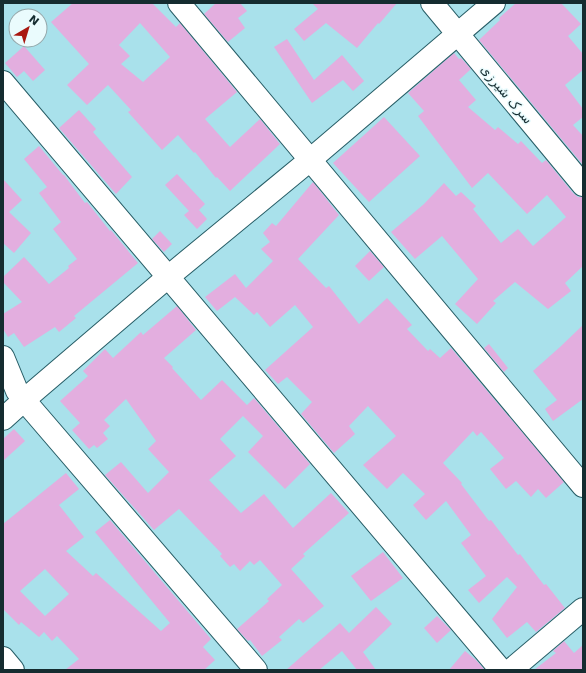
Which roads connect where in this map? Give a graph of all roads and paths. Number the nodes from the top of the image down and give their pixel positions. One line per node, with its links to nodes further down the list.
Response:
1 (179, 3): 7 (street)
2 (432, 3): 5 (street, سرک شیرزی)
3 (477, 3): 5 (street)
4 (494, 3): 5 (street)
5 (454, 30): 7 (street); 8 (street, سرک شیرزی)
6 (3, 82): 9 (street)
7 (307, 156): 9 (street); 13 (street)
8 (583, 185)
9 (165, 273): 11 (street); 16 (street)
10 (3, 356): 11 (street)
11 (15, 398): 12 (street); 15 (street)
12 (3, 420)
13 (583, 486)
14 (583, 609): 17 (street)
15 (256, 670)
16 (501, 670)
17 (511, 670)

